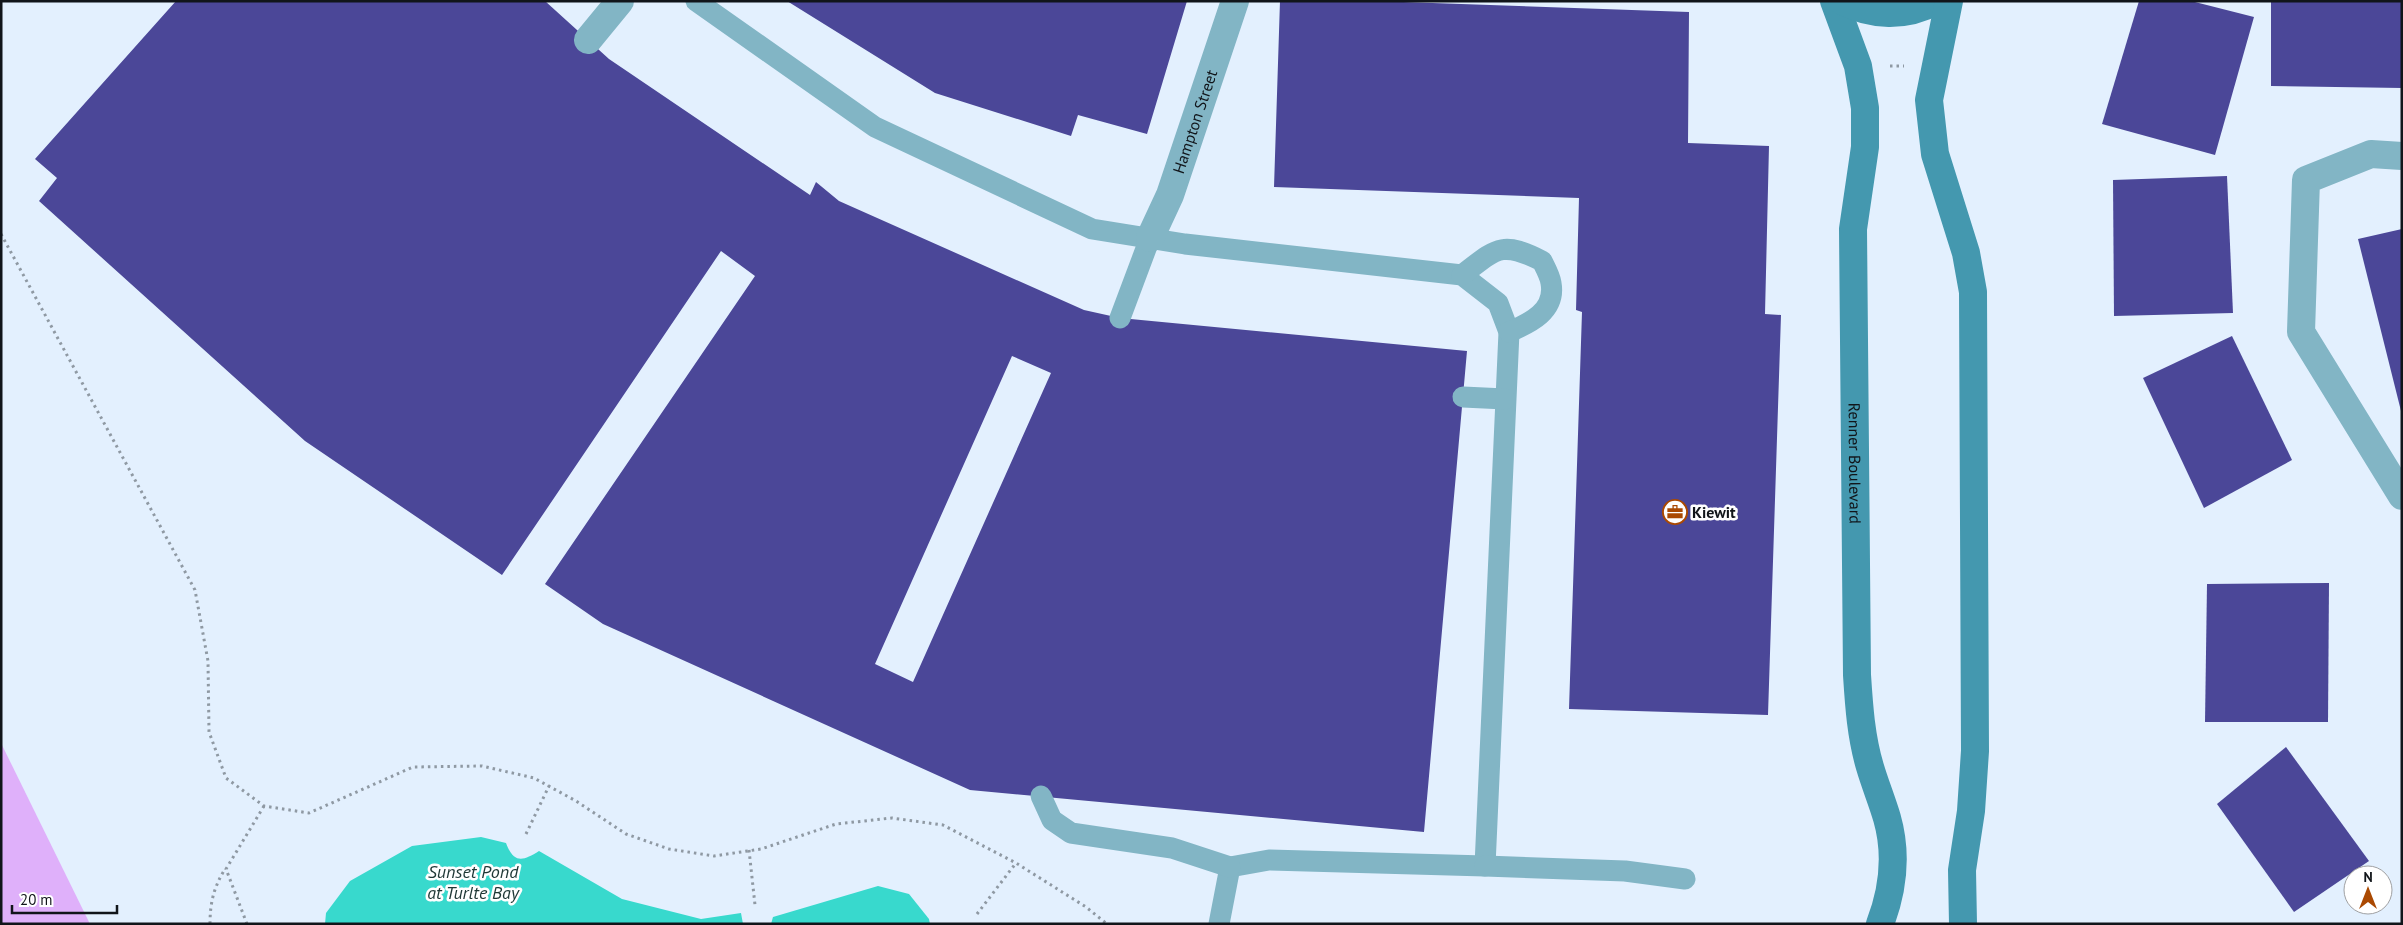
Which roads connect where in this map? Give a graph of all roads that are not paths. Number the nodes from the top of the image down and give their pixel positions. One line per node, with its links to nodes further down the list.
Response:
1 (620, 1): 8 (street)
2 (696, 1): 10 (lane)
3 (1235, 1): 10 (street, Hampton Street)
4 (1834, 1): 22 (main road, Renner Boulevard)
5 (1842, 1): 6 (main road)
6 (1936, 1)
7 (1949, 1): 23 (main road)
8 (588, 40)
9 (2402, 156): 16 (street)
10 (1150, 238): 11 (lane); 12 (lane)
11 (1462, 275): 13 (lane); 13 (lane)
12 (1120, 318)
13 (1509, 332): 15 (lane)
14 (1463, 397): 15 (lane)
15 (1506, 399): 18 (lane)
16 (2398, 483)
17 (1041, 796): 19 (lane)
18 (1485, 866): 19 (lane); 20 (lane)
19 (1230, 867): 21 (lane)
20 (1685, 879)
21 (1219, 924)
22 (1880, 924)
23 (1963, 924)

